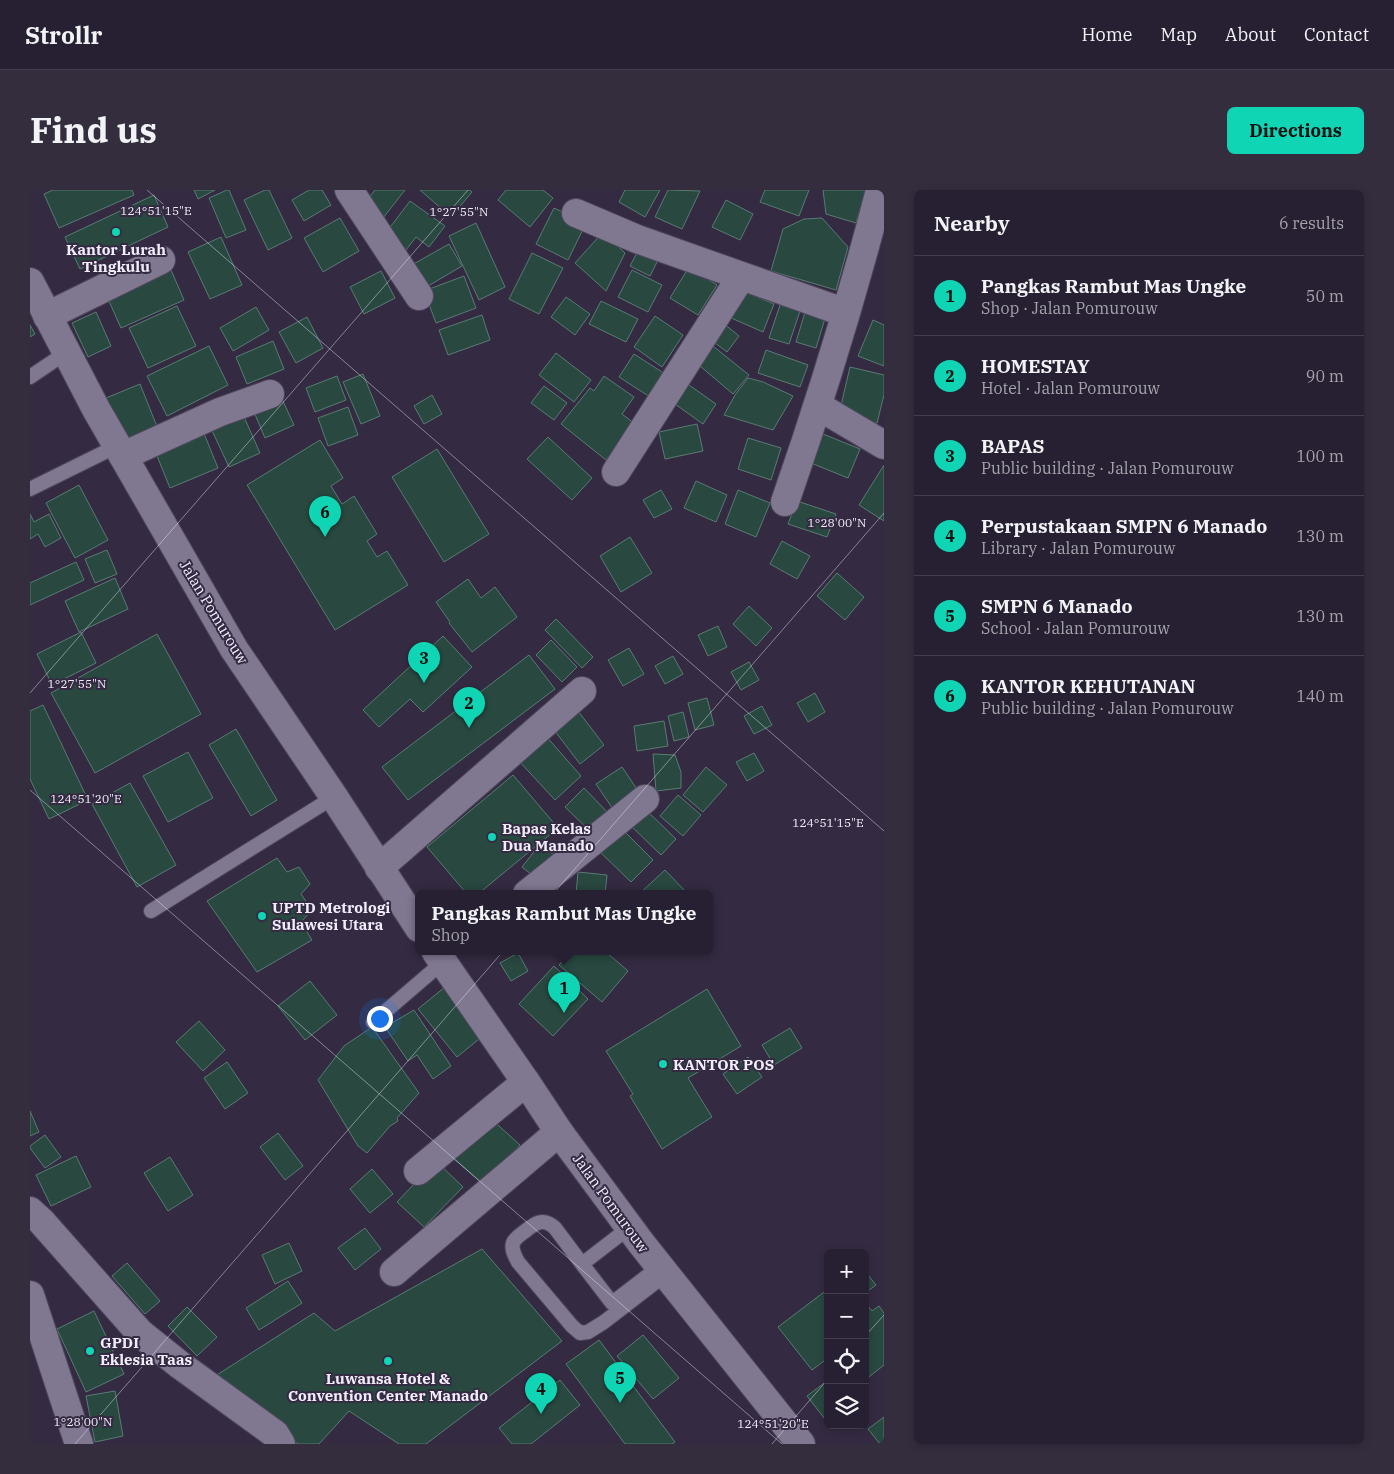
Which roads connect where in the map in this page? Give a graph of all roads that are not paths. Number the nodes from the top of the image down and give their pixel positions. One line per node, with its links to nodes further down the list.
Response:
1 (349, 190): 7 (street)
2 (880, 190): 8 (street)
3 (576, 213): 5 (street)
4 (161, 260): 9 (street)
5 (741, 277): 8 (street); 16 (street)
6 (30, 282): 9 (street, Jalan Pomurouw)
7 (418, 296)
8 (846, 313): 13 (street)
9 (47, 316): 10 (street, Jalan Pomurouw)
10 (67, 352): 11 (lane); 15 (street, Jalan Pomurouw)
11 (30, 377)
12 (270, 394): 15 (street)
13 (818, 406): 14 (street); 18 (street)
14 (884, 445)
15 (120, 451): 17 (lane); 20 (street, Jalan Pomurouw)
16 (616, 472)
17 (30, 489)
18 (785, 502)
19 (582, 691): 22 (street)
20 (334, 797): 22 (street, Jalan Pomurouw); 24 (lane)
21 (645, 799): 23 (street)
22 (379, 868): 25 (street, Jalan Pomurouw)
23 (532, 890)
24 (151, 911)
25 (415, 922)
26 (445, 955): 27 (lane); 28 (street, Jalan Pomurouw)
27 (373, 1022)
28 (526, 1082): 29 (street, Jalan Pomurouw); 30 (street)
29 (559, 1132): 32 (street, Jalan Pomurouw); 35 (street)
30 (418, 1171)
31 (30, 1211): 38 (street)
32 (630, 1227): 33 (lane); 34 (street, Jalan Pomurouw)
33 (582, 1264): 34 (lane); 34 (lane)
34 (662, 1271): 39 (street, Jalan Pomurouw)
35 (394, 1272)
36 (30, 1296): 37 (street)
37 (79, 1444)
38 (281, 1444)
39 (801, 1444)

